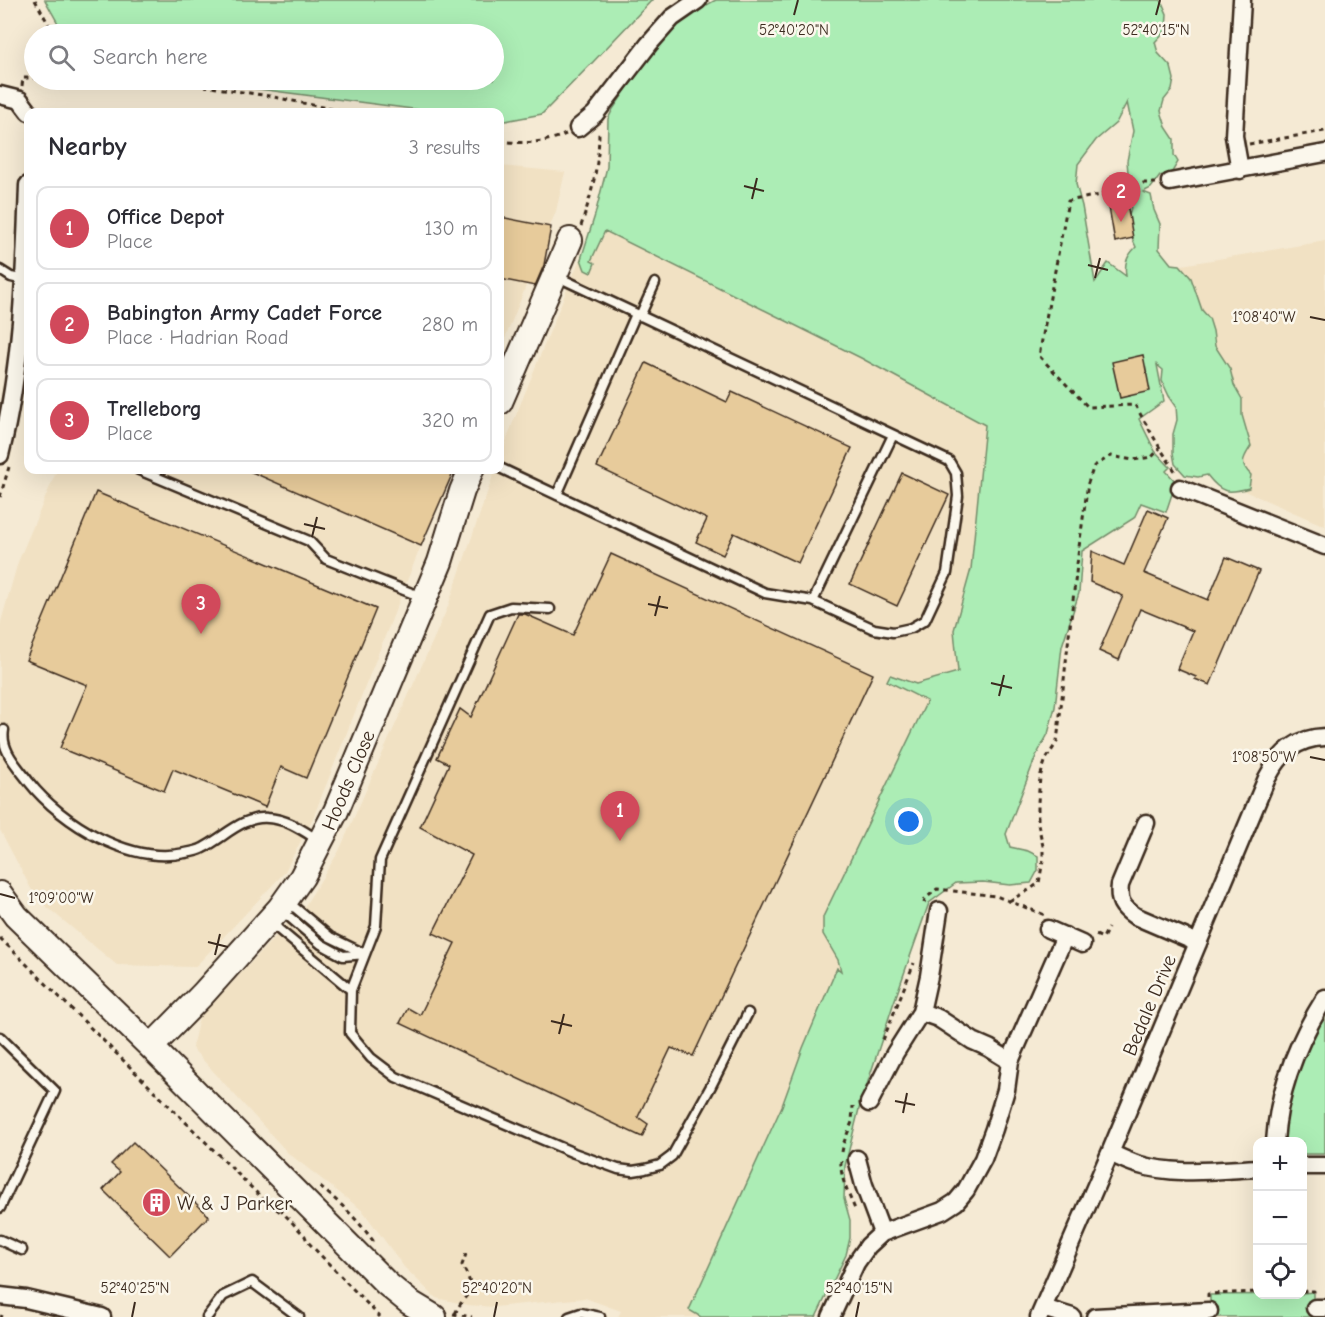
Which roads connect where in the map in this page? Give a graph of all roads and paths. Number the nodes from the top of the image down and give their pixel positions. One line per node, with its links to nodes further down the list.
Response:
1 (35, 0): 4 (path)
2 (698, 0): 9 (street)
3 (1242, 0): 13 (street)
4 (48, 24)
5 (230, 90): 8 (path)
6 (0, 95): 7 (street)
7 (25, 106)
8 (327, 108)
9 (595, 114): 10 (street); 17 (path)
10 (578, 128): 12 (path)
11 (1325, 131): 13 (path)
12 (504, 141)
13 (1236, 146): 15 (street)
14 (1325, 153): 15 (street)
15 (1240, 170): 16 (street)
16 (1170, 182): 25 (path)
17 (570, 240): 19 (street)
18 (0, 270): 20 (lane)
19 (555, 276): 22 (lane); 23 (street)
20 (24, 280): 26 (street)
21 (655, 283): 22 (lane)
22 (638, 315): 24 (lane); 31 (lane)
23 (504, 388)
24 (893, 435): 34 (lane); 34 (lane)
25 (1160, 448): 30 (path); 41 (path)
26 (0, 455)
27 (504, 470): 31 (lane)
28 (148, 474): 33 (lane)
29 (469, 474): 33 (street, Hoods Close)
30 (1180, 488): 32 (street)
31 (557, 495): 34 (lane)
32 (1325, 546)
33 (424, 598): 39 (street, Hoods Close)
34 (813, 601)
35 (550, 609): 50 (lane)
36 (4, 730): 39 (lane)
37 (1325, 737): 48 (street, Bedale Drive)
38 (1146, 824): 48 (street)
39 (321, 842): 42 (street, Hoods Close)
40 (0, 894): 44 (street)
41 (1009, 900)
42 (278, 910): 50 (lane); 51 (lane); 56 (street, Hoods Close)
43 (939, 911): 53 (street)
44 (8, 912): 56 (street)
45 (1048, 929): 46 (street)
46 (1065, 936): 49 (street); 57 (street)
47 (0, 938): 81 (path)
48 (1198, 943): 60 (street, Bedale Drive)
49 (1082, 944)
50 (365, 954): 51 (lane)
51 (351, 990): 54 (lane)
52 (1325, 998): 59 (street)
53 (921, 1012): 57 (street); 58 (street)
54 (748, 1013)
55 (0, 1037): 66 (lane)
56 (151, 1047): 72 (street)
57 (1010, 1061): 68 (street)
58 (869, 1103)
59 (1275, 1137)
60 (1110, 1153): 64 (street); 76 (street, Bedale Drive)
61 (857, 1159): 68 (street)
62 (1307, 1166): 63 (street)
63 (1325, 1166)
64 (1253, 1168)
65 (314, 1183): 67 (path)
66 (0, 1208)
67 (360, 1222)
68 (882, 1233): 85 (street)
69 (0, 1240): 70 (lane)
70 (22, 1250)
71 (466, 1254): 77 (path)
72 (387, 1284): 77 (street); 82 (street)
73 (1253, 1292): 75 (path)
74 (0, 1296): 78 (street)
75 (1209, 1311): 87 (street)
76 (1041, 1313): 86 (street)
77 (444, 1316)
78 (102, 1317)
79 (207, 1317): 80 (lane)
80 (299, 1317)
81 (380, 1317)
82 (410, 1317)
83 (569, 1317): 84 (lane)
84 (600, 1317)
85 (831, 1317)
86 (1072, 1317)
87 (1095, 1317)

